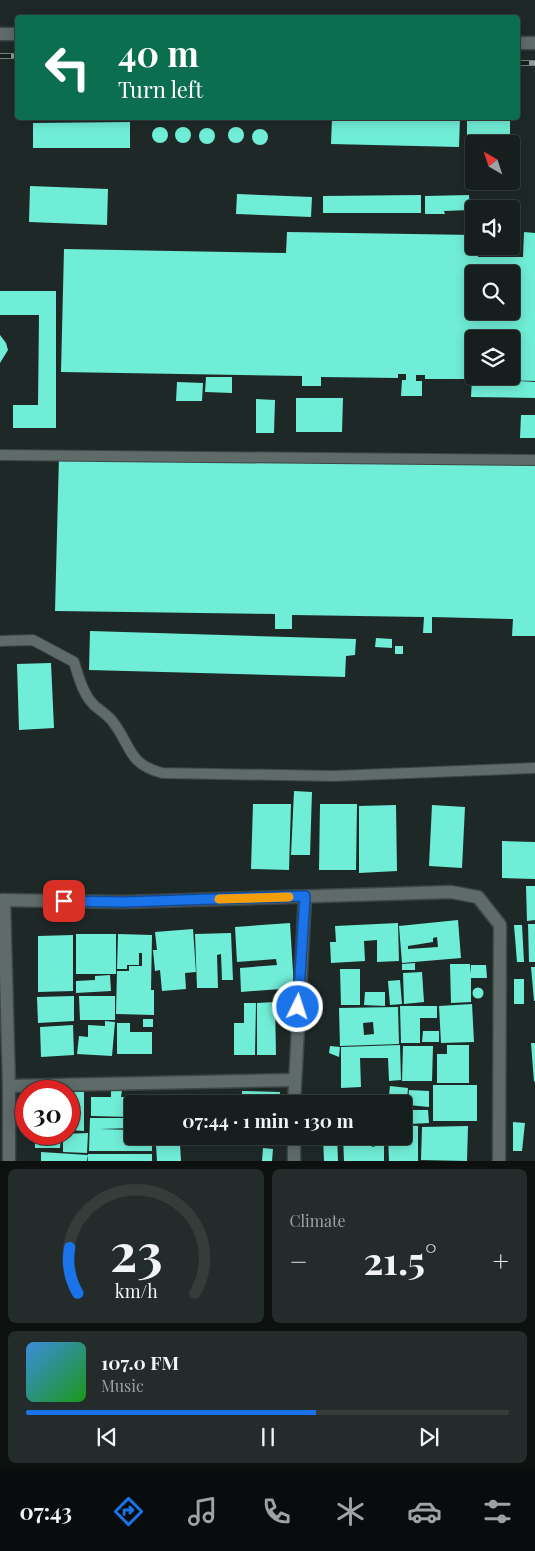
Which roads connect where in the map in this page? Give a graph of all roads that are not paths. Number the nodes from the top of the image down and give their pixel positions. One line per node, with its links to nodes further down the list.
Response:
1 (0, 34): 2 (street)
2 (15, 34)
3 (520, 43): 4 (street)
4 (535, 43)
5 (0, 455): 6 (lane)
6 (535, 460)
7 (0, 641): 8 (lane)
8 (535, 768)
9 (305, 896): 10 (street); 11 (street); 17 (street)
10 (2, 900): 12 (street)
11 (293, 1080): 12 (street); 13 (street)
12 (9, 1086): 15 (street)
13 (294, 1095)
14 (294, 1145): 16 (street)
15 (8, 1161)
16 (294, 1161)
17 (499, 1161)

